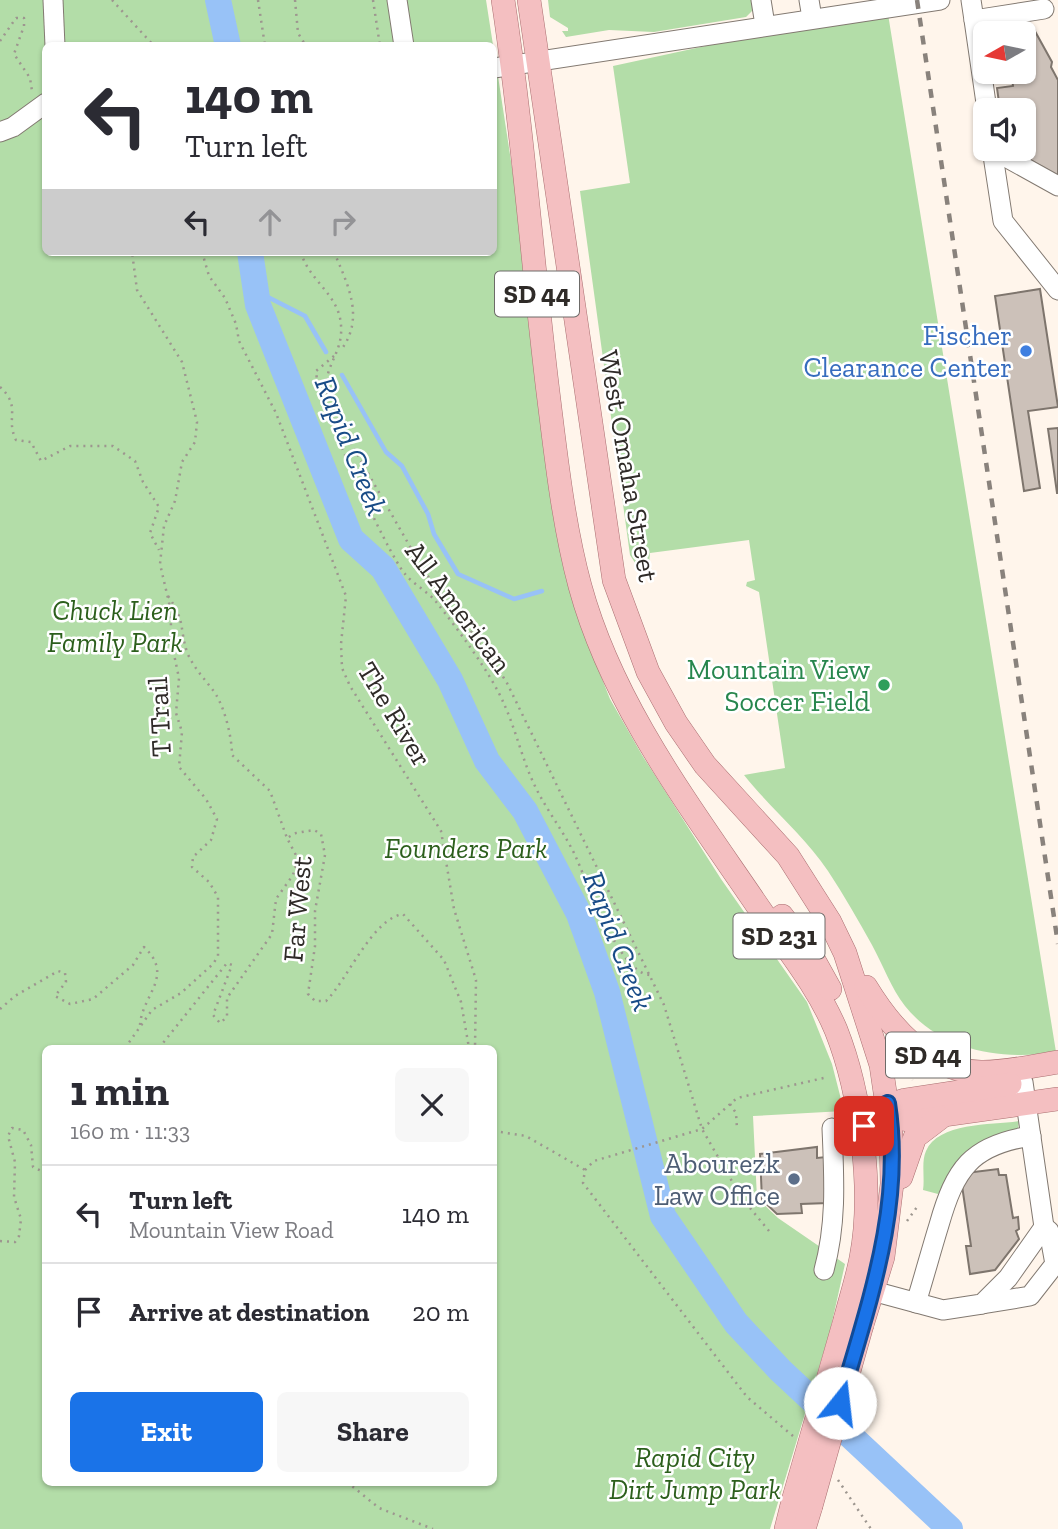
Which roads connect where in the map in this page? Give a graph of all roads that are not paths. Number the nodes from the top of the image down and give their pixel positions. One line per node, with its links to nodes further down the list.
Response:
1 (53, 0): 12 (street)
2 (397, 0): 13 (street)
3 (503, 0): 15 (main road, West Omaha Street / SD 44)
4 (529, 0): 14 (main road, West Omaha Street / SD 44)
5 (761, 0): 11 (street)
6 (940, 0): 8 (street)
7 (971, 0): 10 (street)
8 (811, 9): 11 (street)
9 (1044, 9): 10 (street)
10 (974, 20): 16 (street)
11 (765, 25): 14 (street)
12 (55, 42)
13 (403, 42)
14 (538, 62): 15 (street); 24 (main road, West Omaha Street / SD 44)
15 (503, 67): 23 (main road, West Omaha Street / SD 44)
16 (985, 98)
17 (41, 101): 18 (street)
18 (0, 132)
19 (995, 161): 22 (street)
20 (1013, 161): 21 (street)
21 (1058, 186)
22 (1058, 290)
23 (693, 808): 29 (main road); 33 (main road, West Omaha Street / SD 231)
24 (845, 953): 25 (main road, SD 44); 29 (main road, West Omaha Street / SD 231)
25 (1058, 1062)
26 (1058, 1076): 27 (main road, SD 44)
27 (1025, 1093): 28 (main road, SD 44); 29 (main road, SD 44); 30 (main road, SD 44); 32 (street)
28 (1058, 1099)
29 (891, 1111): 30 (main road, SD 44); 33 (main road, SD 44); 35 (main road, West Omaha Street / SD 231)
30 (942, 1117): 35 (main road)
31 (832, 1128): 36 (street)
32 (1031, 1136): 34 (street); 38 (street)
33 (862, 1138): 37 (main road, West Omaha Street / SD 231)
34 (1044, 1227): 39 (street); 39 (street)
35 (883, 1257): 37 (main road, West Omaha Street / SD 231)
36 (824, 1270)
37 (863, 1289): 38 (street); 40 (main road, West Omaha Street / SD 231, bridge)
38 (916, 1303): 39 (street)
39 (982, 1304)
40 (802, 1503): 41 (main road, SD 231); 42 (main road, West Omaha Street / SD 231)
41 (786, 1529)
42 (804, 1529)

